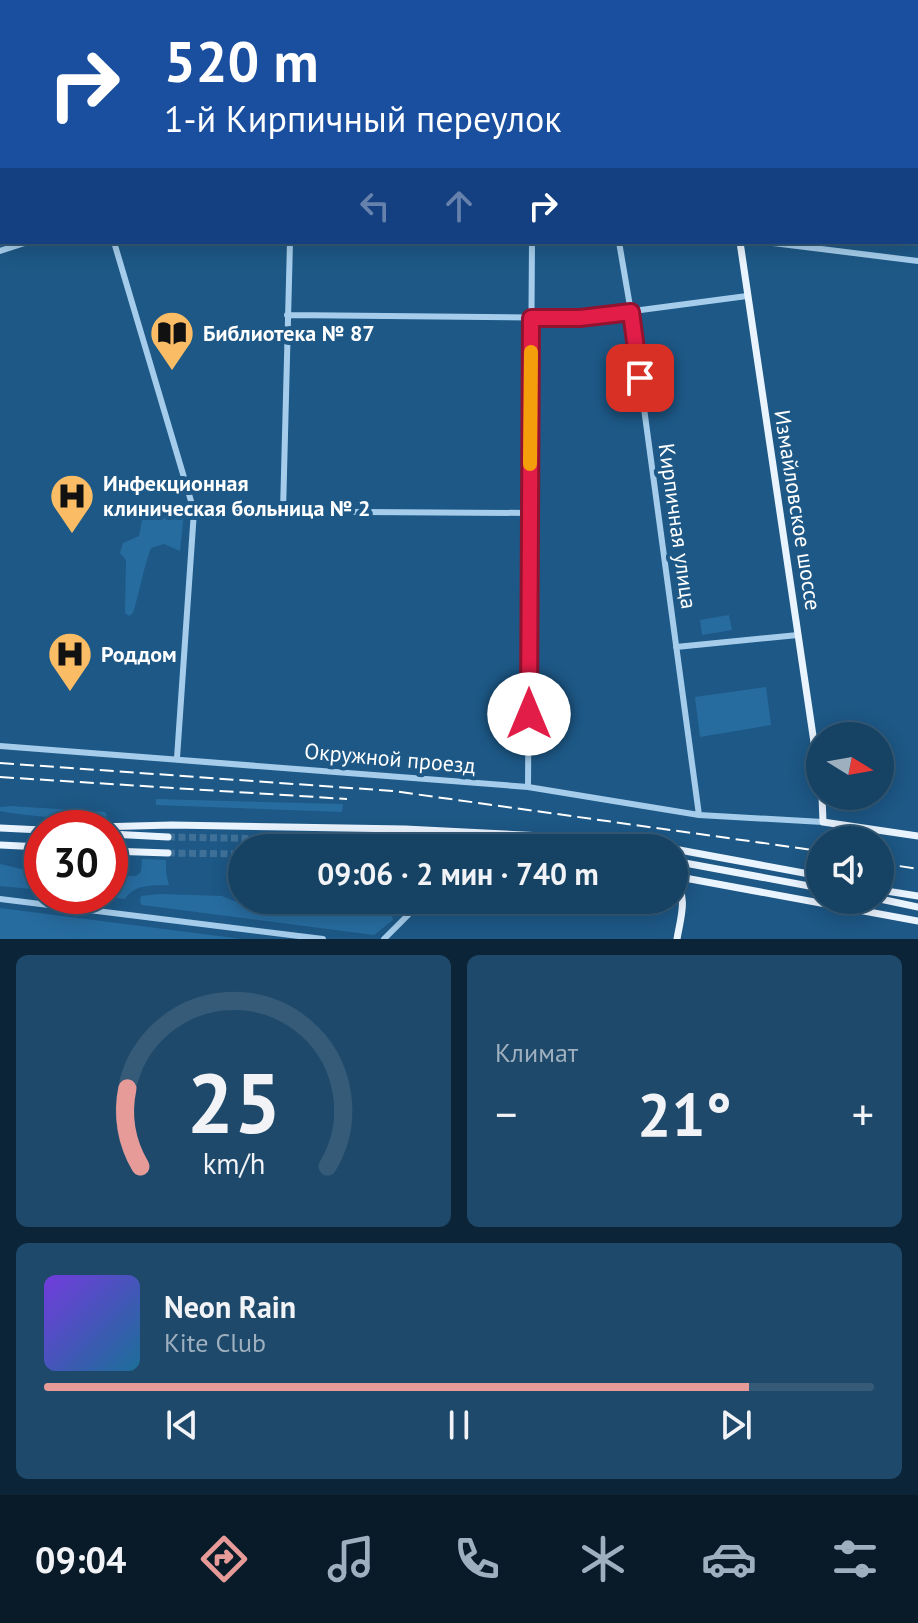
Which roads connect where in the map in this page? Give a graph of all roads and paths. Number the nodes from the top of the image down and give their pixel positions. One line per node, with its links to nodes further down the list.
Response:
1 (22, 244): 8 (street)
2 (115, 244): 14 (street)
3 (290, 244): 12 (street)
4 (532, 244): 13 (street)
5 (619, 244): 11 (street, Кирпичная улица)
6 (740, 244): 10 (main road, Измайловское шоссе)
7 (781, 244): 9 (street)
8 (0, 251)
9 (918, 261)
10 (747, 296): 11 (street); 17 (main road, Измайловское шоссе)
11 (631, 312): 13 (street); 18 (street, Кирпичная улица)
12 (287, 315): 13 (street); 15 (street)
13 (531, 318): 16 (street)
14 (194, 511): 15 (street); 21 (street)
15 (283, 512): 16 (street)
16 (529, 513): 22 (street)
17 (798, 635): 18 (street); 19 (main road, Измайловское шоссе)
18 (676, 647): 24 (street, Кирпичная улица)
19 (811, 722)
20 (0, 746): 21 (street, Окружной проезд)
21 (177, 758): 22 (street, Окружной проезд)
22 (528, 787): 24 (street, Окружной проезд)
23 (823, 810): 25 (main road)
24 (699, 815): 25 (street, Окружной проезд)
25 (823, 822): 31 (main road, Окружной проезд)
26 (128, 826): 29 (main road)
27 (0, 828): 28 (main road)
28 (24, 828)
29 (504, 834)
30 (128, 835): 32 (main road)
31 (918, 836)
32 (168, 837)
33 (0, 845): 34 (main road)
34 (24, 846)
35 (688, 851): 39 (main road)
36 (128, 852): 37 (main road)
37 (168, 853)
38 (688, 864): 41 (main road)
39 (806, 873)
40 (688, 881): 49 (main road)
41 (806, 885)
42 (894, 892): 43 (main road)
43 (918, 896)
44 (0, 899): 50 (street)
45 (894, 902): 46 (main road)
46 (917, 907)
47 (409, 914): 51 (street)
48 (681, 914): 52 (main road)
49 (915, 920)
50 (323, 939)
51 (384, 939)
52 (677, 939)

